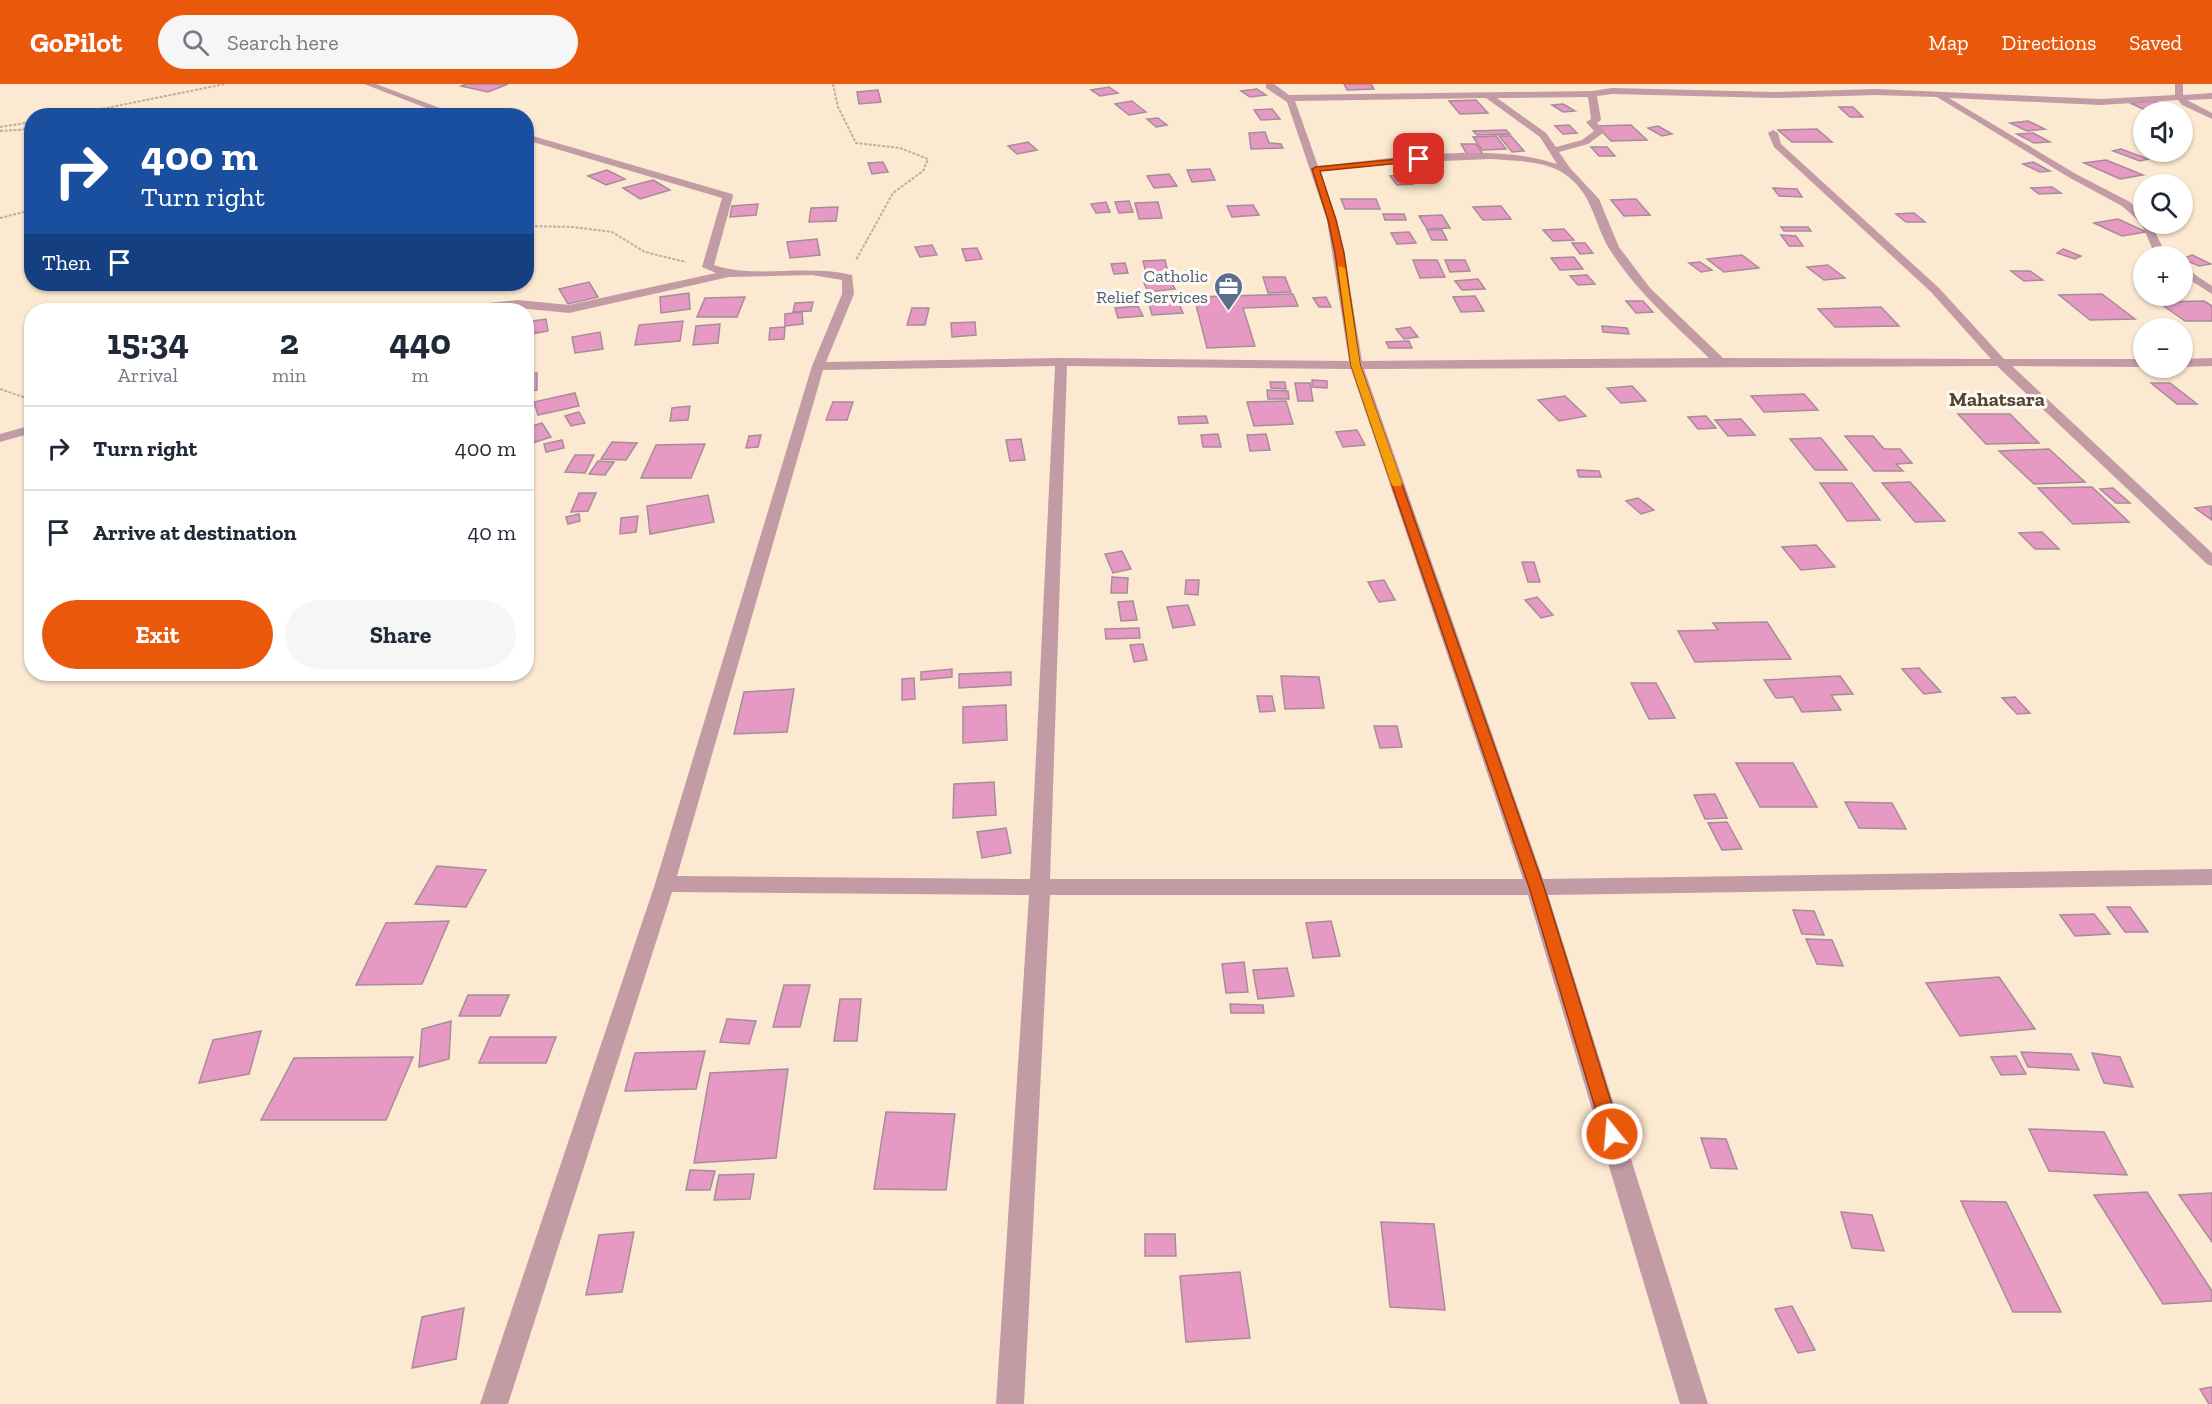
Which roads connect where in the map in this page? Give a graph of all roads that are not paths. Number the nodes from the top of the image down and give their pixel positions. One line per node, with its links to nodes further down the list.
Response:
1 (368, 84): 13 (street)
2 (1270, 84): 11 (street)
3 (1484, 84): 8 (street)
4 (1722, 84): 7 (street)
5 (2179, 84): 12 (street)
6 (1592, 94): 7 (street); 8 (street); 17 (street)
7 (1738, 94): 9 (street)
8 (1487, 95): 11 (street); 17 (street)
9 (1937, 95): 12 (street); 20 (street)
10 (2212, 96): 12 (street)
11 (1286, 98): 18 (street)
12 (2180, 98): 14 (street)
13 (435, 108)
14 (2212, 116)
15 (1773, 133): 30 (street)
16 (534, 139): 21 (street)
17 (1552, 151): 19 (street)
18 (1316, 169): 19 (street); 31 (street)
19 (1566, 170): 26 (street)
20 (2133, 211)
21 (729, 274): 24 (street); 32 (street)
22 (2193, 278): 23 (street)
23 (2212, 291)
24 (534, 306)
25 (1061, 362): 31 (street); 32 (street); 38 (street)
26 (1720, 362): 30 (street); 31 (street)
27 (2212, 362): 29 (street)
28 (2133, 363): 30 (street)
29 (2193, 363)
30 (2002, 364): 35 (street)
31 (1356, 365): 39 (street)
32 (818, 366): 37 (street)
33 (24, 431): 34 (street)
34 (0, 438)
35 (2212, 561)
36 (2212, 877): 39 (street)
37 (665, 884): 38 (street); 40 (street)
38 (1040, 887): 39 (street); 41 (street)
39 (1536, 887): 42 (street)
40 (494, 1404)
41 (1010, 1404)
42 (1694, 1404)

